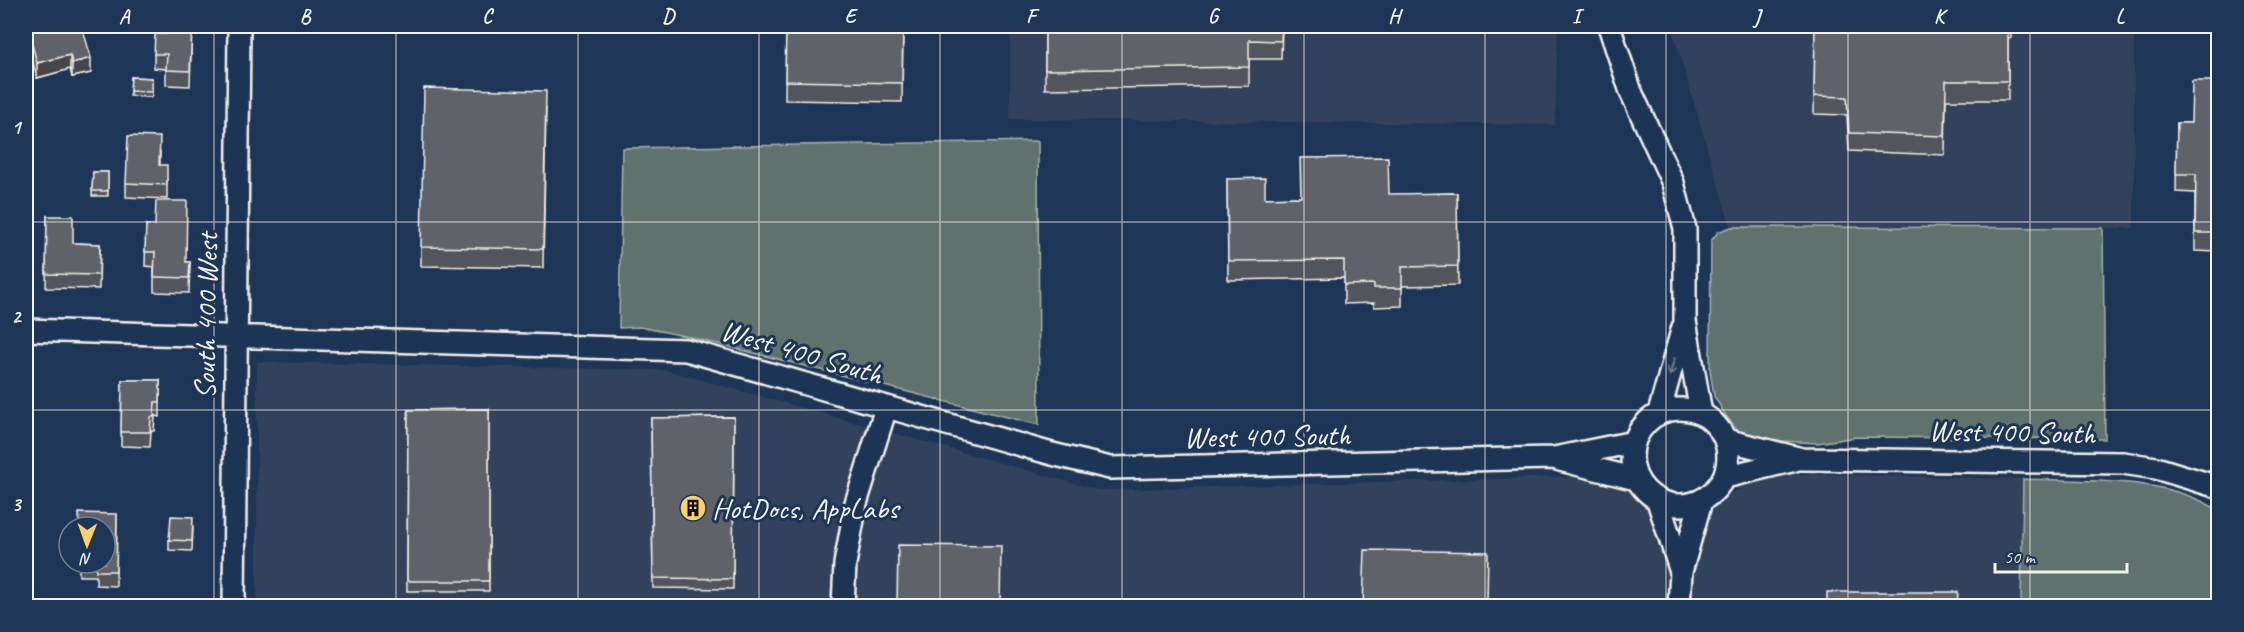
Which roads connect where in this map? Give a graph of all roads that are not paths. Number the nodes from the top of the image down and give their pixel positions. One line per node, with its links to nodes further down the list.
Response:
1 (239, 26): 5 (street, South 400 West)
2 (1609, 26): 3 (street)
3 (1685, 321): 7 (street); 8 (street, one-way to 8)
4 (26, 330): 5 (street, West 400 South)
5 (236, 338): 6 (street, West 400 South); 19 (street, South 400 West)
6 (886, 408): 11 (street, West 400 South); 20 (street)
7 (1701, 413): 8 (street); 9 (street)
8 (1659, 414): 10 (street)
9 (1726, 440): 12 (street, West 400 South); 13 (street)
10 (1634, 442): 11 (street, West 400 South); 14 (street)
11 (1554, 458): 14 (street, West 400 South)
12 (1802, 459): 13 (street, West 400 South); 15 (street, West 400 South)
13 (1725, 477): 17 (street)
14 (1636, 479): 16 (street, West 400 South)
15 (2218, 487)
16 (1659, 501): 17 (street); 18 (street)
17 (1701, 501): 18 (street)
18 (1680, 572): 21 (street)
19 (234, 606)
20 (843, 606)
21 (1679, 606)

